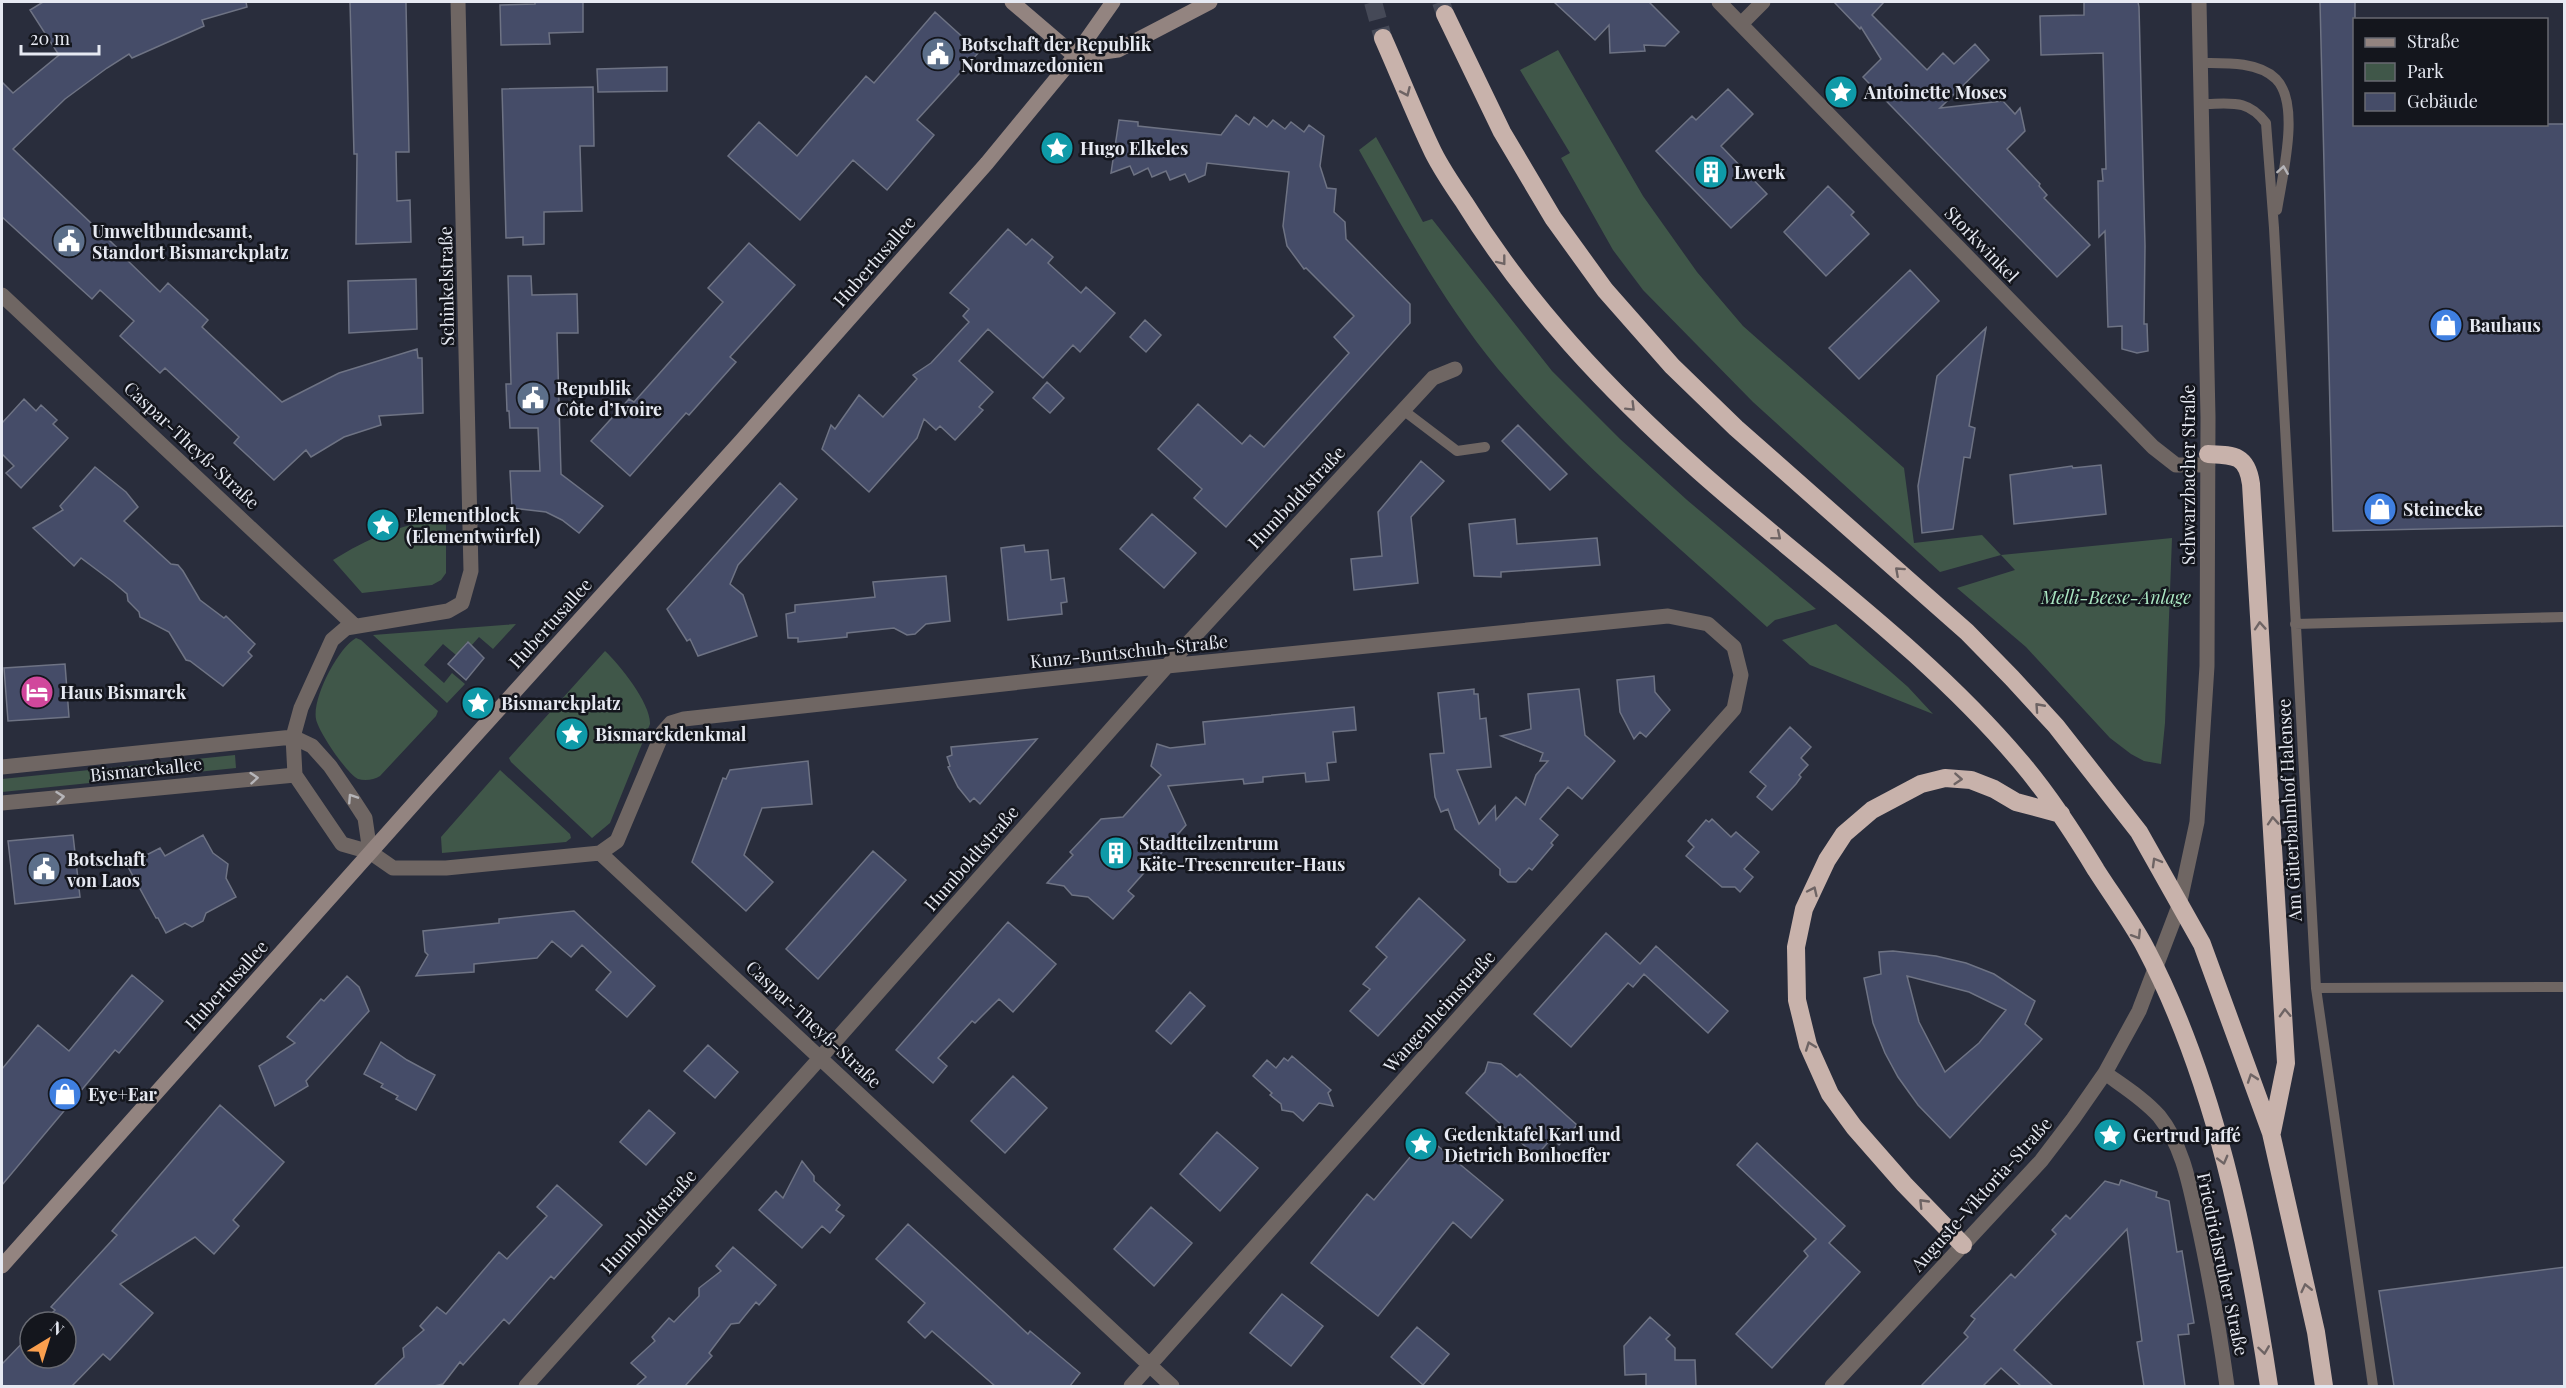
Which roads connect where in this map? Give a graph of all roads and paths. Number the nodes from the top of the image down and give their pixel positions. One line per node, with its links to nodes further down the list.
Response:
1 (458, 2): 22 (street, Schinkelstraße)
2 (1012, 2): 11 (main road)
3 (1113, 2): 11 (main road, Hubertusallee)
4 (1210, 2): 11 (main road)
5 (1719, 2): 9 (street, Storkwinkel)
6 (1763, 2): 9 (street)
7 (2199, 2): 12 (street, Schwarzbacher Straße)
8 (1445, 14): 37 (highway, one-way to 8)
9 (1741, 24): 19 (street, Storkwinkel)
10 (1383, 38): 29 (highway, one-way to 29)
11 (1075, 56): 30 (main road, Hubertusallee)
12 (2200, 63): 13 (street, Schwarzbacher Straße); 14 (lane, Am Güterbahnhof Halensee, one-way to 12)
13 (2201, 104): 14 (lane, Am Güterbahnhof Halensee); 19 (street, Schwarzbacher Straße)
14 (2274, 228): 21 (lane, Am Güterbahnhof Halensee)
15 (2, 295): 22 (street, Caspar-Theyß-Straße)
16 (1455, 369): 17 (street, Humboldtstraße)
17 (1403, 410): 18 (lane); 24 (street, Humboldtstraße)
18 (1485, 447)
19 (2208, 460): 34 (street, Schwarzbacher Straße); 37 (highway, one-way to 19)
20 (2565, 617): 21 (lane)
21 (2295, 624): 33 (lane, Am Güterbahnhof Halensee)
22 (355, 626): 25 (street)
23 (1734, 646): 24 (street, Kunz-Buntschuh-Straße); 40 (street, Wangenheimstraße)
24 (1167, 666): 31 (street, Kunz-Buntschuh-Straße); 35 (street, Humboldtstraße)
25 (292, 737): 26 (street, Bismarckallee); 27 (street); 30 (street, one-way to 25)
26 (2, 767)
27 (295, 775): 28 (street, Bismarckallee, one-way to 27); 30 (street)
28 (2, 803)
29 (2061, 814): 38 (highway, one-way to 29); 46 (highway, one-way to 46)
30 (370, 852): 31 (street); 39 (main road, Hubertusallee)
31 (600, 853): 35 (street, Caspar-Theyß-Straße)
32 (2565, 987): 33 (lane)
33 (2316, 988): 48 (lane, Am Güterbahnhof Halensee)
34 (2139, 1011): 36 (street, Auguste-Viktoria-Straße)
35 (821, 1057): 40 (street, Caspar-Theyß-Straße); 41 (street, Humboldtstraße)
36 (2105, 1073): 38 (street, Auguste-Viktoria-Straße); 45 (street, Friedrichsruher Straße)
37 (2271, 1133): 47 (highway, one-way to 37)
38 (1963, 1245): 44 (street, Auguste-Viktoria-Straße)
39 (2, 1266)
40 (1150, 1366): 42 (street, Wangenheimstraße); 43 (street, Caspar-Theyß-Straße)
41 (526, 1386)
42 (1131, 1386)
43 (1172, 1386)
44 (1832, 1386)
45 (2227, 1386)
46 (2269, 1386)
47 (2324, 1386)
48 (2373, 1386)

